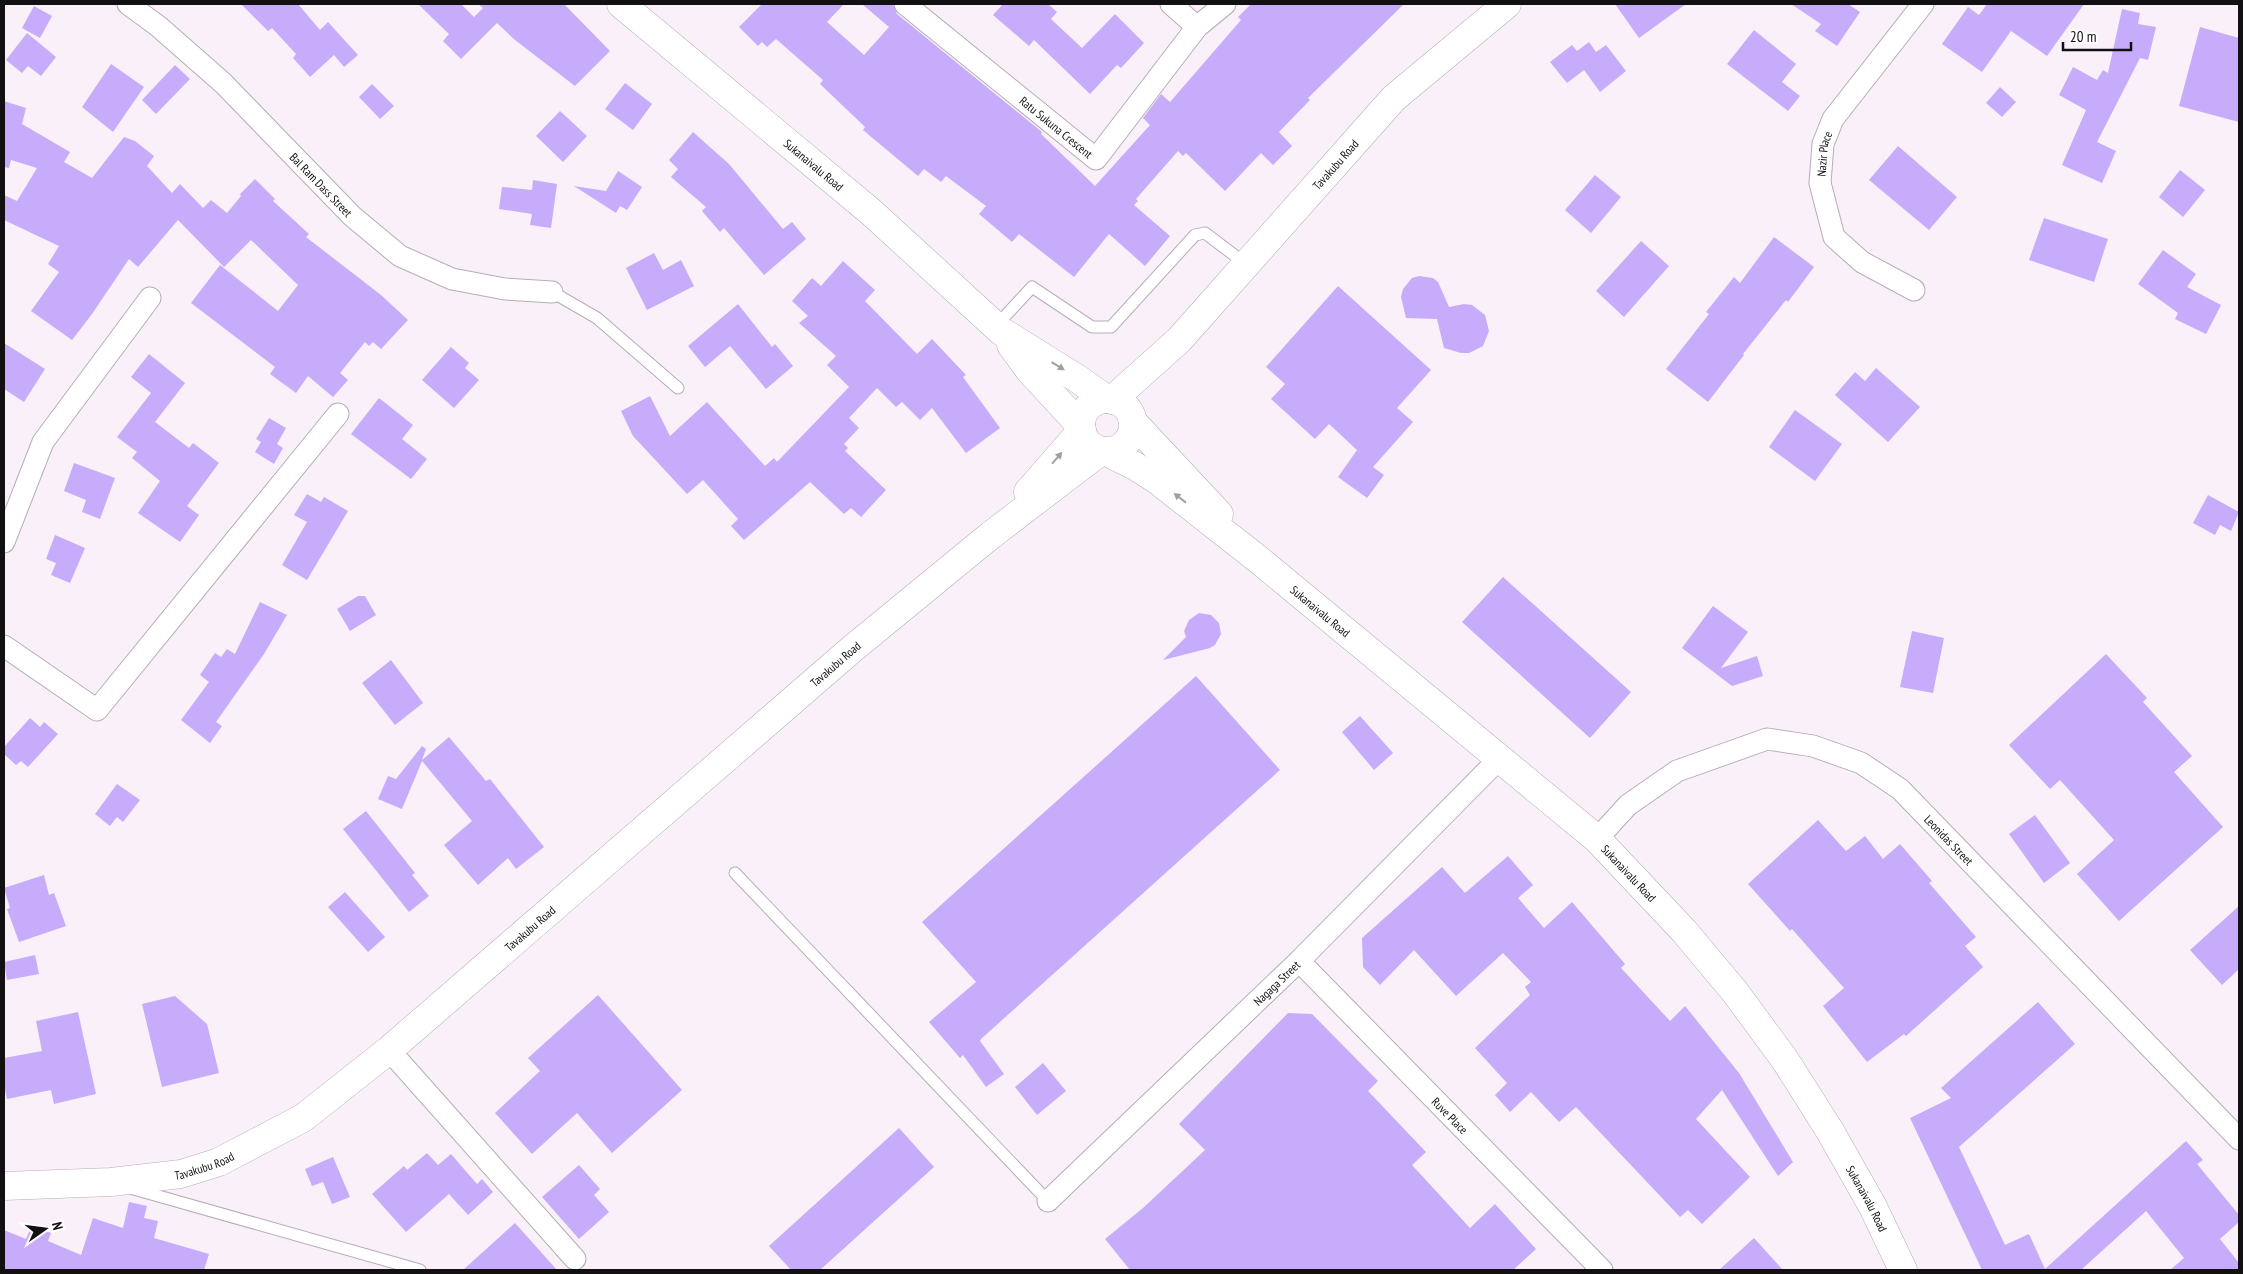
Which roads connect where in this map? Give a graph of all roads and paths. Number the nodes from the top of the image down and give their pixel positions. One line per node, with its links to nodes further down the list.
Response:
1 (128, 4): 11 (street, Bal Ram Dass Street)
2 (621, 4): 13 (main road, Sukanaivalu Road)
3 (906, 4): 8 (street, Ratu Sukuna Crescent)
4 (1172, 4): 8 (street)
5 (1225, 4): 8 (street, Ratu Sukuna Crescent)
6 (1507, 4): 9 (main road, Tavakubu Road)
7 (1923, 4): 10 (street, Nazir Place)
8 (1197, 27)
9 (1247, 265): 13 (lane); 14 (main road, Tavakubu Road)
10 (1914, 290)
11 (552, 292): 15 (lane)
12 (150, 298): 22 (street)
13 (998, 329): 16 (main road, Sukanaivalu Road, one-way to 16); 19 (main road, Sukanaivalu Road)
14 (1179, 340): 16 (main road, Tavakubu Road); 18 (main road, Tavakubu Road)
15 (678, 388)
16 (1109, 399): 18 (main road); 19 (main road)
17 (338, 414): 24 (street)
18 (1133, 420): 20 (main road); 23 (main road, Sukanaivalu Road)
19 (1081, 428): 20 (main road); 21 (main road, Tavakubu Road, one-way to 19)
20 (1102, 451): 21 (main road, Tavakubu Road); 23 (main road, Sukanaivalu Road, one-way to 20)
21 (992, 535): 29 (main road, Tavakubu Road)
22 (4, 542)
23 (1259, 560): 25 (main road, Sukanaivalu Road)
24 (4, 646)
25 (1500, 759): 26 (main road, Sukanaivalu Road); 28 (street, Nagaga Street)
26 (1598, 839): 30 (street, Leonidas Street); 37 (main road, Sukanaivalu Road)
27 (735, 873): 33 (lane)
28 (1298, 961): 33 (street, Nagaga Street); 36 (street, Ruve Place)
29 (389, 1050): 31 (main road, Tavakubu Road); 34 (street)
30 (2239, 1139)
31 (111, 1182): 32 (main road, Tavakubu Road); 35 (lane)
32 (4, 1186)
33 (1048, 1201)
34 (575, 1258)
35 (420, 1270)
36 (1602, 1270)
37 (1903, 1270)

